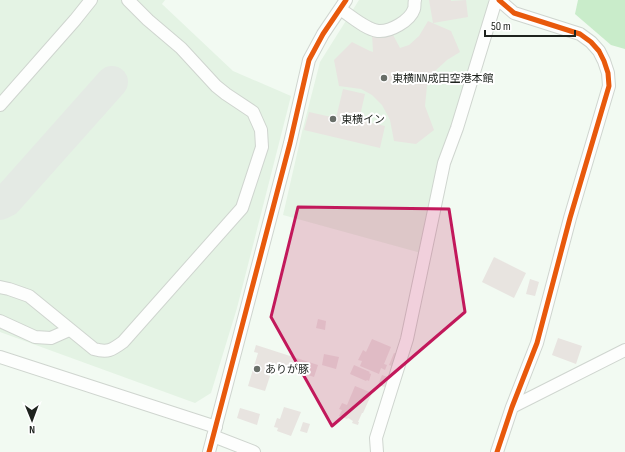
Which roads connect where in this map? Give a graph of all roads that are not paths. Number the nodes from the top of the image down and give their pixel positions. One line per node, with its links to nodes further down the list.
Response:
1 (91, 0): 6 (street)
2 (128, 0): 9 (street)
3 (414, 0): 5 (street)
4 (497, 0): 12 (street); 16 (street)
5 (343, 5): 13 (street)
6 (0, 105)
7 (0, 287): 9 (street)
8 (0, 321): 9 (street)
9 (69, 330)
10 (625, 350): 12 (street)
11 (0, 357): 13 (street)
12 (512, 407): 17 (street)
13 (214, 432): 14 (street); 15 (street)
14 (209, 452)
15 (254, 452)
16 (376, 452)
17 (497, 452)

